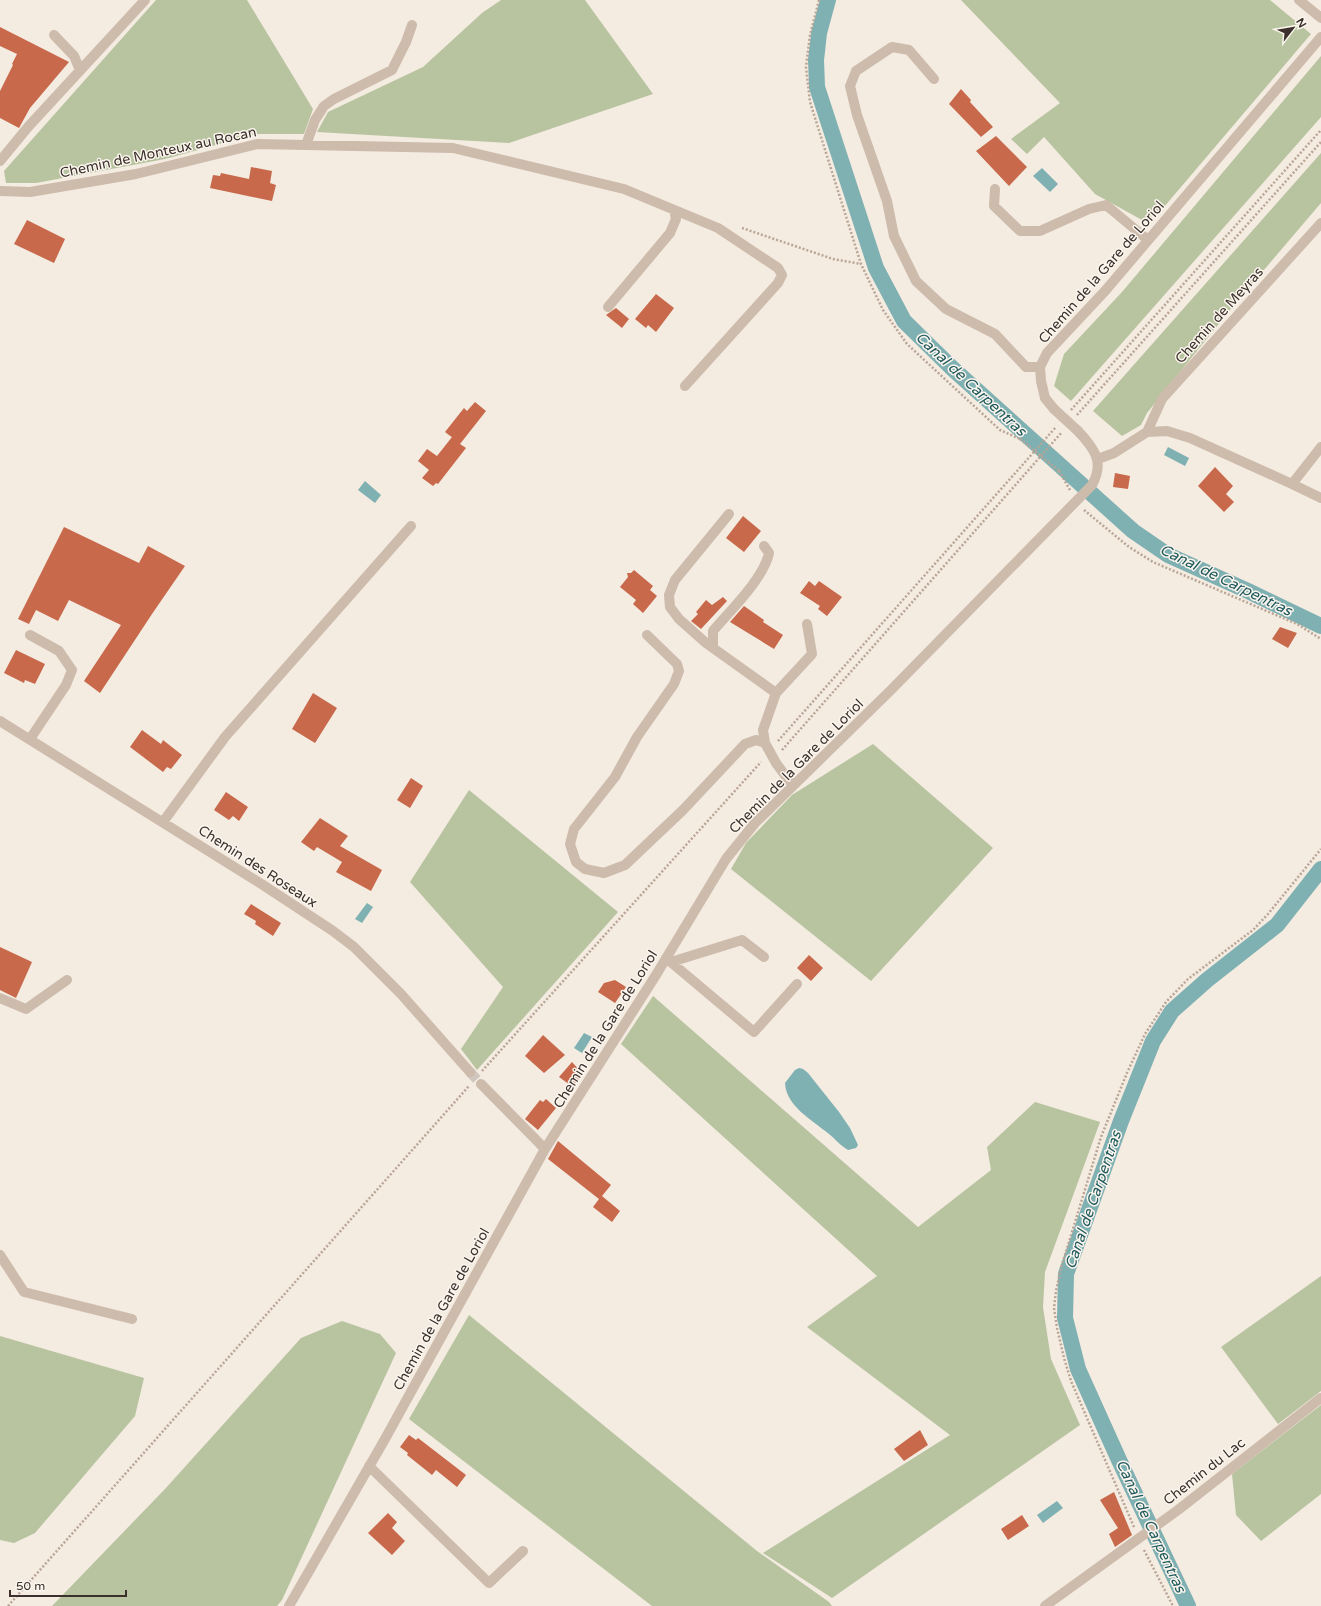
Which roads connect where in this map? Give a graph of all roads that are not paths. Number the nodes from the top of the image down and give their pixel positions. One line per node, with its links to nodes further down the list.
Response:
1 (145, 0): 7 (street)
2 (1299, 0): 3 (street)
3 (1321, 18)
4 (412, 25): 9 (street)
5 (54, 35): 7 (street)
6 (1321, 38): 15 (street, Chemin de la Gare de Loriol)
7 (80, 70): 10 (street)
8 (934, 79): 17 (street)
9 (306, 145): 12 (street, Chemin de Monteux au Rocan); 13 (street, Chemin de Monteux au Rocan)
10 (0, 161)
11 (995, 189): 15 (street)
12 (0, 191)
13 (674, 210): 16 (street); 18 (street, Chemin de Monteux au Rocan)
14 (1321, 223): 19 (street, Chemin de Meyras)
15 (1148, 240): 17 (street, Chemin de la Gare de Loriol)
16 (608, 307)
17 (1040, 367): 21 (street, bridge)
18 (685, 386)
19 (1147, 432): 21 (street); 22 (street)
20 (1321, 447): 22 (street)
21 (1098, 459): 35 (street, Chemin de la Gare de Loriol)
22 (1292, 484): 23 (street)
23 (1321, 498)
24 (729, 514): 30 (street)
25 (411, 526): 36 (street)
26 (764, 546): 30 (street)
27 (807, 624): 31 (street)
28 (30, 635): 33 (street)
29 (647, 635): 34 (street)
30 (713, 648): 31 (street)
31 (776, 693): 34 (street)
32 (0, 721): 33 (street, Chemin des Roseaux)
33 (30, 739): 36 (street, Chemin des Roseaux)
34 (770, 751): 35 (street)
35 (793, 786): 38 (street, Chemin de la Gare de Loriol)
36 (163, 822): 42 (street, Chemin des Roseaux)
37 (764, 957): 38 (street)
38 (668, 960): 40 (street); 44 (street, Chemin de la Gare de Loriol)
39 (67, 980): 41 (street)
40 (797, 984)
41 (0, 998)
42 (475, 1073)
43 (481, 1084): 44 (street)
44 (545, 1149): 48 (street, Chemin de la Gare de Loriol)
45 (0, 1255): 46 (street)
46 (132, 1319)
47 (1321, 1398): 51 (street, Chemin du Lac)
48 (369, 1466): 49 (street); 50 (street, Chemin de la Gare de Loriol)
49 (523, 1551)
50 (289, 1606)
51 (1045, 1606)

